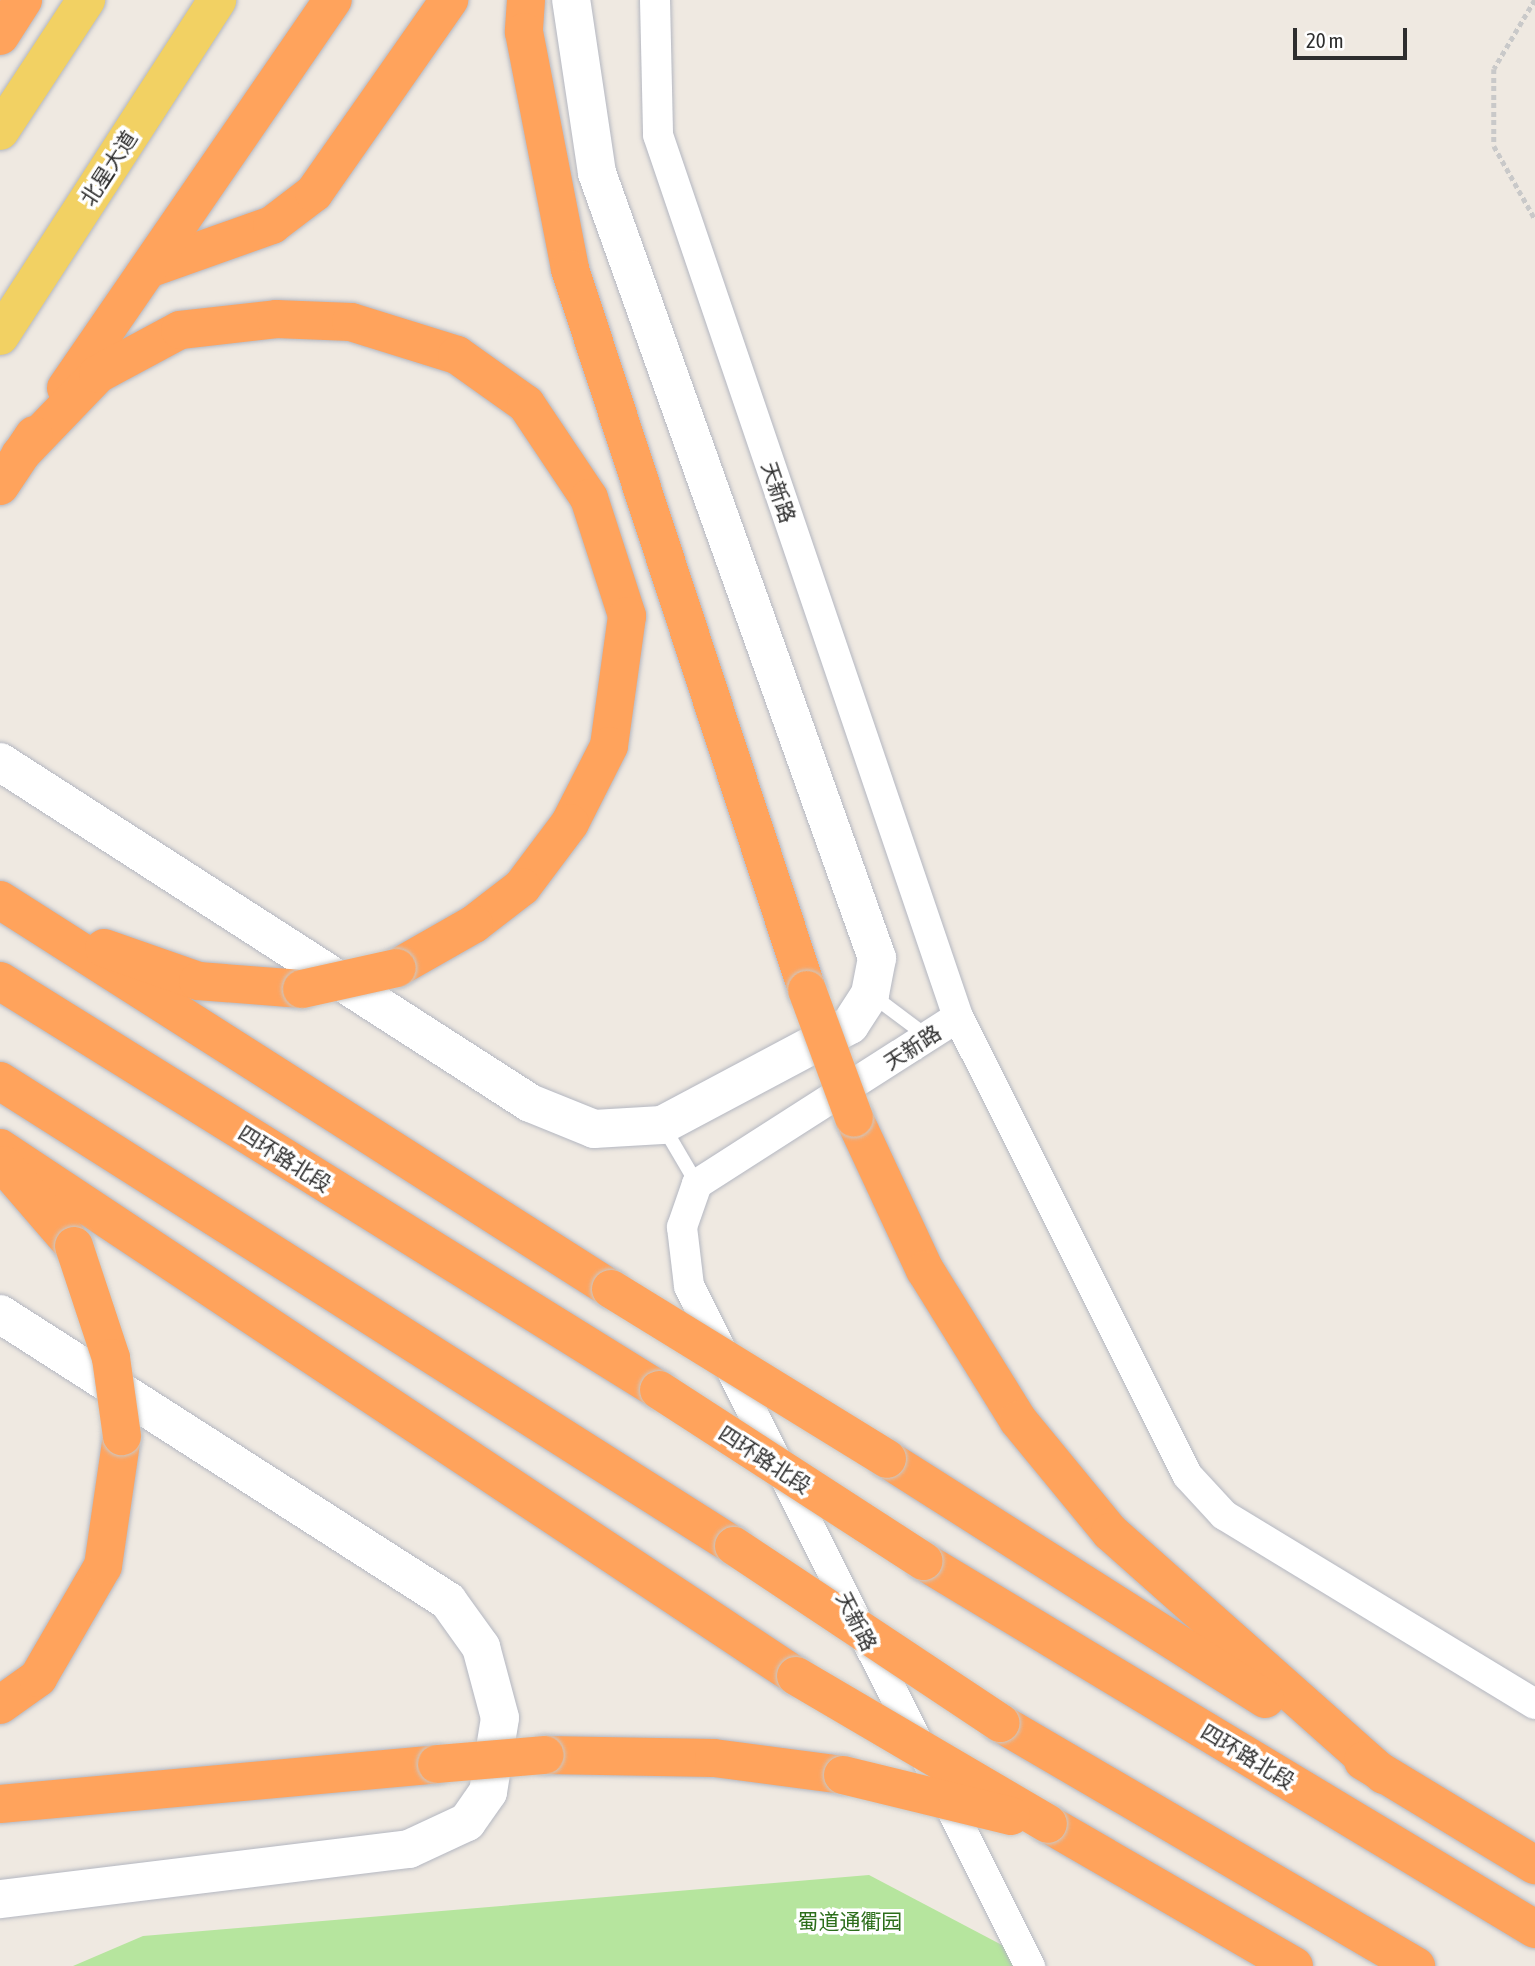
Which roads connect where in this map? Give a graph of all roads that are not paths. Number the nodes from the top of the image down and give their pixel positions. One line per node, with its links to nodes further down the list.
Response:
1 (23, 0): 9 (highway)
2 (86, 0): 10 (main road)
3 (217, 0): 12 (main road, 北星大道)
4 (333, 0): 11 (highway)
5 (449, 0): 11 (highway)
6 (526, 0): 29 (highway, bridge)
7 (571, 0): 18 (main road)
8 (655, 0): 19 (street, 天新路)
9 (0, 36)
10 (0, 131)
11 (148, 270): 13 (highway)
12 (0, 336)
13 (10, 470): 16 (highway, bridge)
14 (0, 762): 22 (main road)
15 (0, 900): 16 (highway)
16 (42, 926): 29 (highway, bridge)
17 (0, 981): 34 (highway, 四环路北段, bridge)
18 (870, 994): 20 (lane); 22 (main road)
19 (958, 1017): 20 (street, 天新路); 27 (street)
20 (928, 1037): 25 (street, 天新路)
21 (0, 1082): 37 (highway, bridge)
22 (662, 1125): 25 (lane)
23 (0, 1148): 31 (highway, bridge)
24 (0, 1161): 28 (highway, bridge)
25 (697, 1184): 35 (street, 天新路)
26 (0, 1314): 33 (main road)
27 (1535, 1704)
28 (0, 1705)
29 (1384, 1775): 32 (highway)
30 (0, 1804): 31 (highway, bridge)
31 (1048, 1824): 36 (highway)
32 (1535, 1865)
33 (0, 1899)
34 (1535, 1929)
35 (1030, 1966)
36 (1294, 1966)
37 (1416, 1966)

